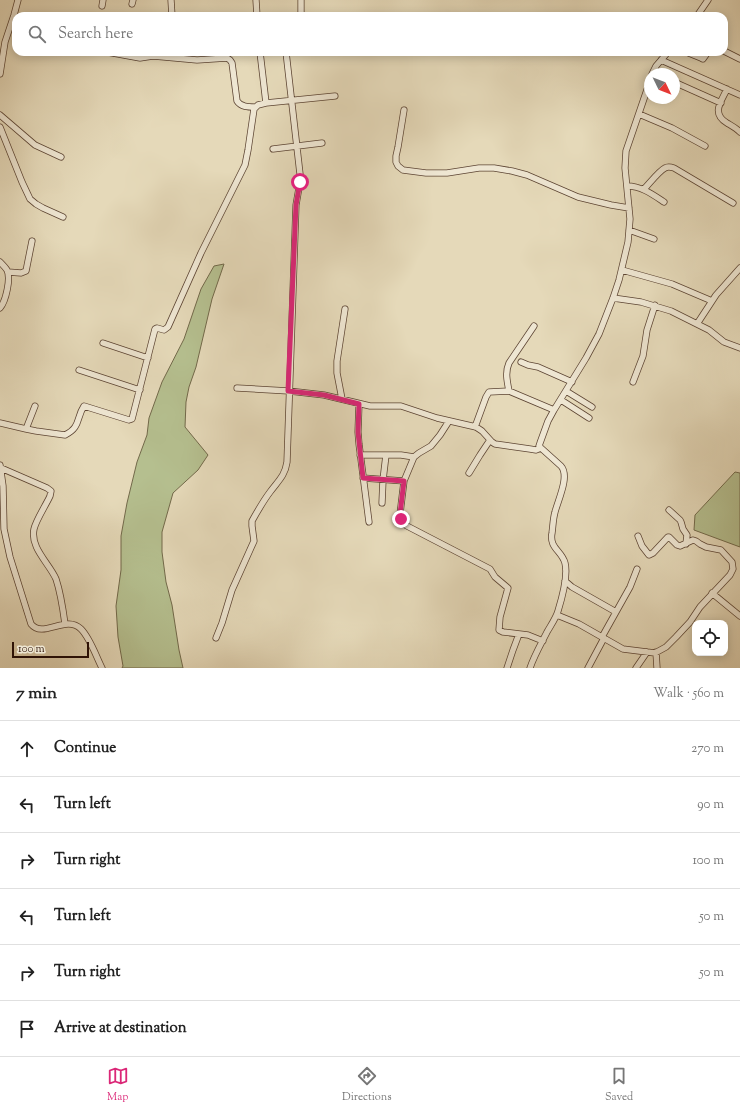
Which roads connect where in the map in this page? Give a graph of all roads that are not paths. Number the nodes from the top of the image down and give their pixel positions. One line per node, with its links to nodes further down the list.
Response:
1 (18, 0): 6 (street)
2 (171, 0): 7 (street)
3 (256, 0): 8 (street)
4 (300, 0): 9 (street)
5 (708, 0): 10 (street)
6 (15, 12)
7 (172, 12)
8 (257, 12)
9 (301, 12)
10 (700, 12)
11 (12, 22): 24 (street)
12 (728, 53): 21 (street)
13 (129, 56): 14 (street)
14 (153, 56)
15 (175, 56): 33 (street)
16 (260, 56): 31 (street)
17 (286, 56): 30 (street)
18 (664, 56): 22 (street)
19 (696, 56): 20 (street)
20 (705, 56)
21 (740, 59)
22 (661, 60): 23 (street); 26 (street)
23 (655, 68)
24 (0, 74)
25 (680, 85): 32 (street)
26 (727, 89): 27 (street); 32 (street)
27 (740, 95)
28 (334, 96): 30 (street)
29 (644, 99): 35 (street)
30 (292, 101): 31 (street); 41 (street)
31 (266, 103): 33 (street)
32 (721, 103): 38 (street)
33 (255, 107): 66 (street)
34 (404, 110): 48 (street)
35 (639, 114): 40 (street); 44 (street)
36 (0, 116): 43 (street)
37 (0, 127): 49 (street)
38 (740, 132)
39 (322, 143): 41 (street)
40 (705, 146)
41 (297, 147): 42 (street); 73 (street)
42 (274, 149)
43 (61, 157)
44 (627, 186): 45 (street); 48 (street)
45 (644, 189): 46 (street); 47 (street)
46 (664, 202)
47 (733, 203)
48 (629, 208): 50 (street)
49 (63, 217)
50 (629, 230): 51 (street); 55 (street)
51 (654, 239)
52 (32, 241): 56 (street)
53 (0, 262): 56 (street)
54 (740, 268): 58 (street)
55 (622, 270): 57 (street); 58 (street)
56 (8, 272): 60 (street)
57 (613, 298): 59 (street); 69 (street)
58 (712, 301): 62 (street)
59 (655, 305): 62 (street); 70 (street)
60 (0, 308)
61 (345, 308): 76 (street)
62 (697, 324): 65 (street)
63 (534, 326): 74 (street)
64 (103, 343): 66 (street)
65 (740, 348)
66 (148, 358): 72 (street)
67 (521, 362): 69 (street)
68 (79, 370): 72 (street)
69 (572, 382): 75 (street)
70 (633, 382)
71 (237, 388): 73 (street)
72 (140, 390): 86 (street)
73 (288, 391): 76 (street); 110 (street)
74 (509, 391): 81 (street); 85 (street)
75 (566, 391): 77 (street); 80 (street)
76 (342, 400): 78 (street)
77 (561, 400): 81 (street); 82 (street)
78 (359, 404): 83 (street); 89 (street)
79 (35, 406): 86 (street)
80 (592, 407)
81 (554, 410): 88 (street)
82 (590, 418)
83 (449, 421): 85 (street); 91 (street)
84 (0, 423): 86 (street)
85 (475, 427): 87 (street)
86 (26, 429)
87 (490, 440): 88 (street); 93 (street)
88 (541, 448): 103 (street)
89 (360, 455): 90 (street); 94 (street)
90 (386, 455): 91 (street); 95 (street)
91 (414, 457): 96 (street)
92 (1, 467): 108 (street); 108 (street)
93 (469, 473)
94 (363, 478): 95 (street); 99 (street)
95 (383, 480): 96 (street); 97 (street)
96 (404, 481): 109 (street)
97 (382, 503)
98 (670, 510): 101 (street)
99 (369, 522)
100 (638, 536): 101 (street)
101 (686, 544): 104 (street)
102 (637, 569): 105 (street)
103 (565, 580): 105 (street); 106 (street)
104 (712, 593): 107 (street); 114 (street)
105 (616, 612): 111 (street)
106 (557, 615): 111 (street); 112 (street)
107 (740, 616)
108 (65, 624): 115 (street)
109 (519, 634): 112 (street); 116 (street)
110 (216, 638)
111 (603, 638): 113 (street); 118 (street)
112 (543, 641): 117 (street)
113 (647, 652): 114 (street); 119 (street)
114 (656, 652): 120 (street)
115 (102, 668)
116 (507, 668)
117 (530, 668)
118 (588, 668)
119 (636, 668)
120 (658, 668)

